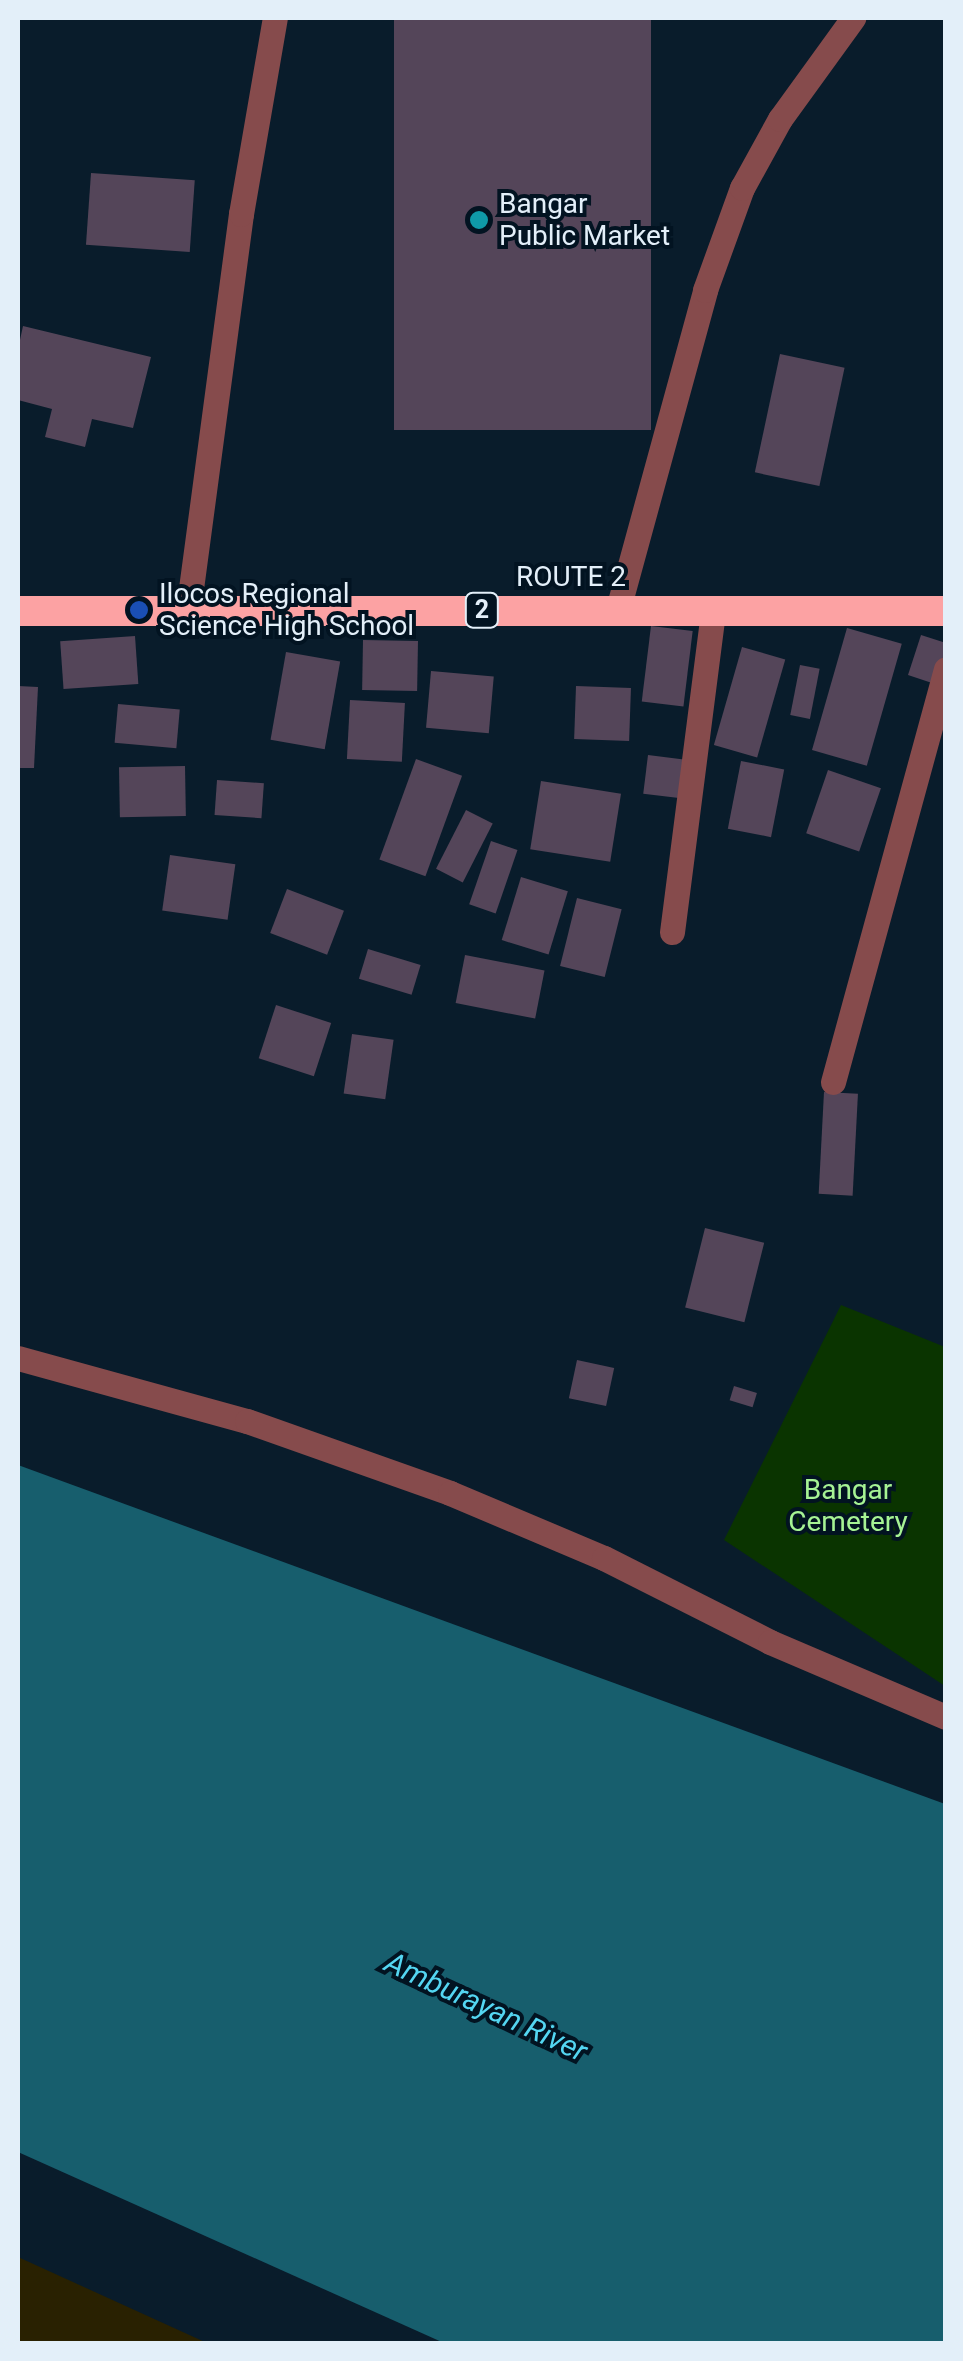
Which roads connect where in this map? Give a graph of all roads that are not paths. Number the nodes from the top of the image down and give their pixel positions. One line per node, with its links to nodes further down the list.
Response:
1 (275, 18): 4 (street)
2 (853, 18): 3 (street)
3 (618, 609): 4 (highway, ROUTE 2 / 2); 5 (highway, ROUTE 2 / 2)
4 (188, 610): 6 (highway, ROUTE 2 / 2)
5 (713, 610): 7 (highway, ROUTE 2 / 2); 9 (street)
6 (18, 611)
7 (946, 611)
8 (946, 669): 10 (street)
9 (672, 932)
10 (833, 1082)
11 (18, 1358): 12 (street)
12 (946, 1717)

